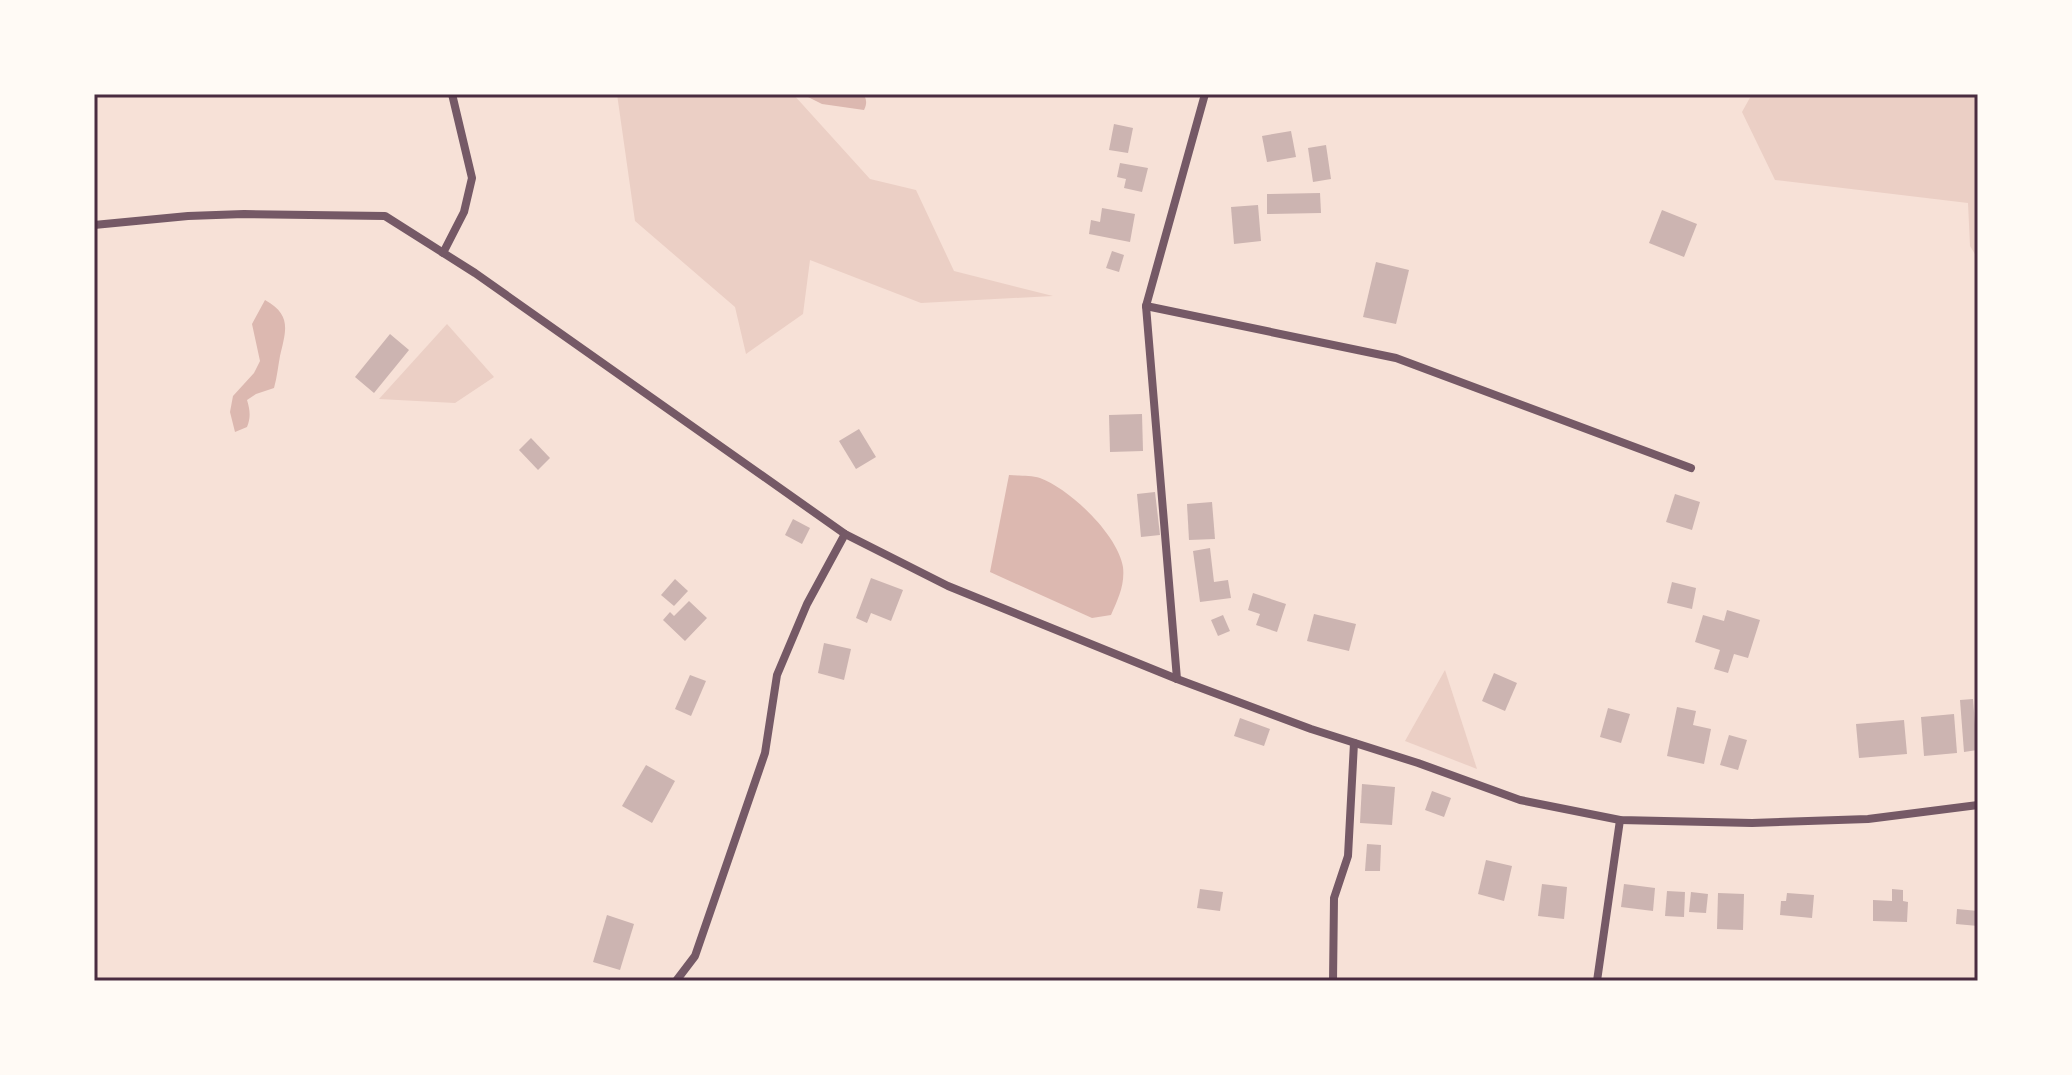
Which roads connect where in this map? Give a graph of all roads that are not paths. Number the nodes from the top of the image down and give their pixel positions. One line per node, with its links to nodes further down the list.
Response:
1 (452, 94): 4 (street)
2 (1205, 94): 5 (street)
3 (94, 225): 4 (street)
4 (443, 253): 7 (street)
5 (1146, 306): 6 (street); 8 (street)
6 (1691, 468)
7 (845, 534): 8 (street); 12 (street)
8 (1177, 679): 9 (street)
9 (1354, 743): 11 (street); 13 (street)
10 (1978, 805): 11 (street)
11 (1620, 820): 14 (street)
12 (676, 981)
13 (1333, 981)
14 (1597, 981)

